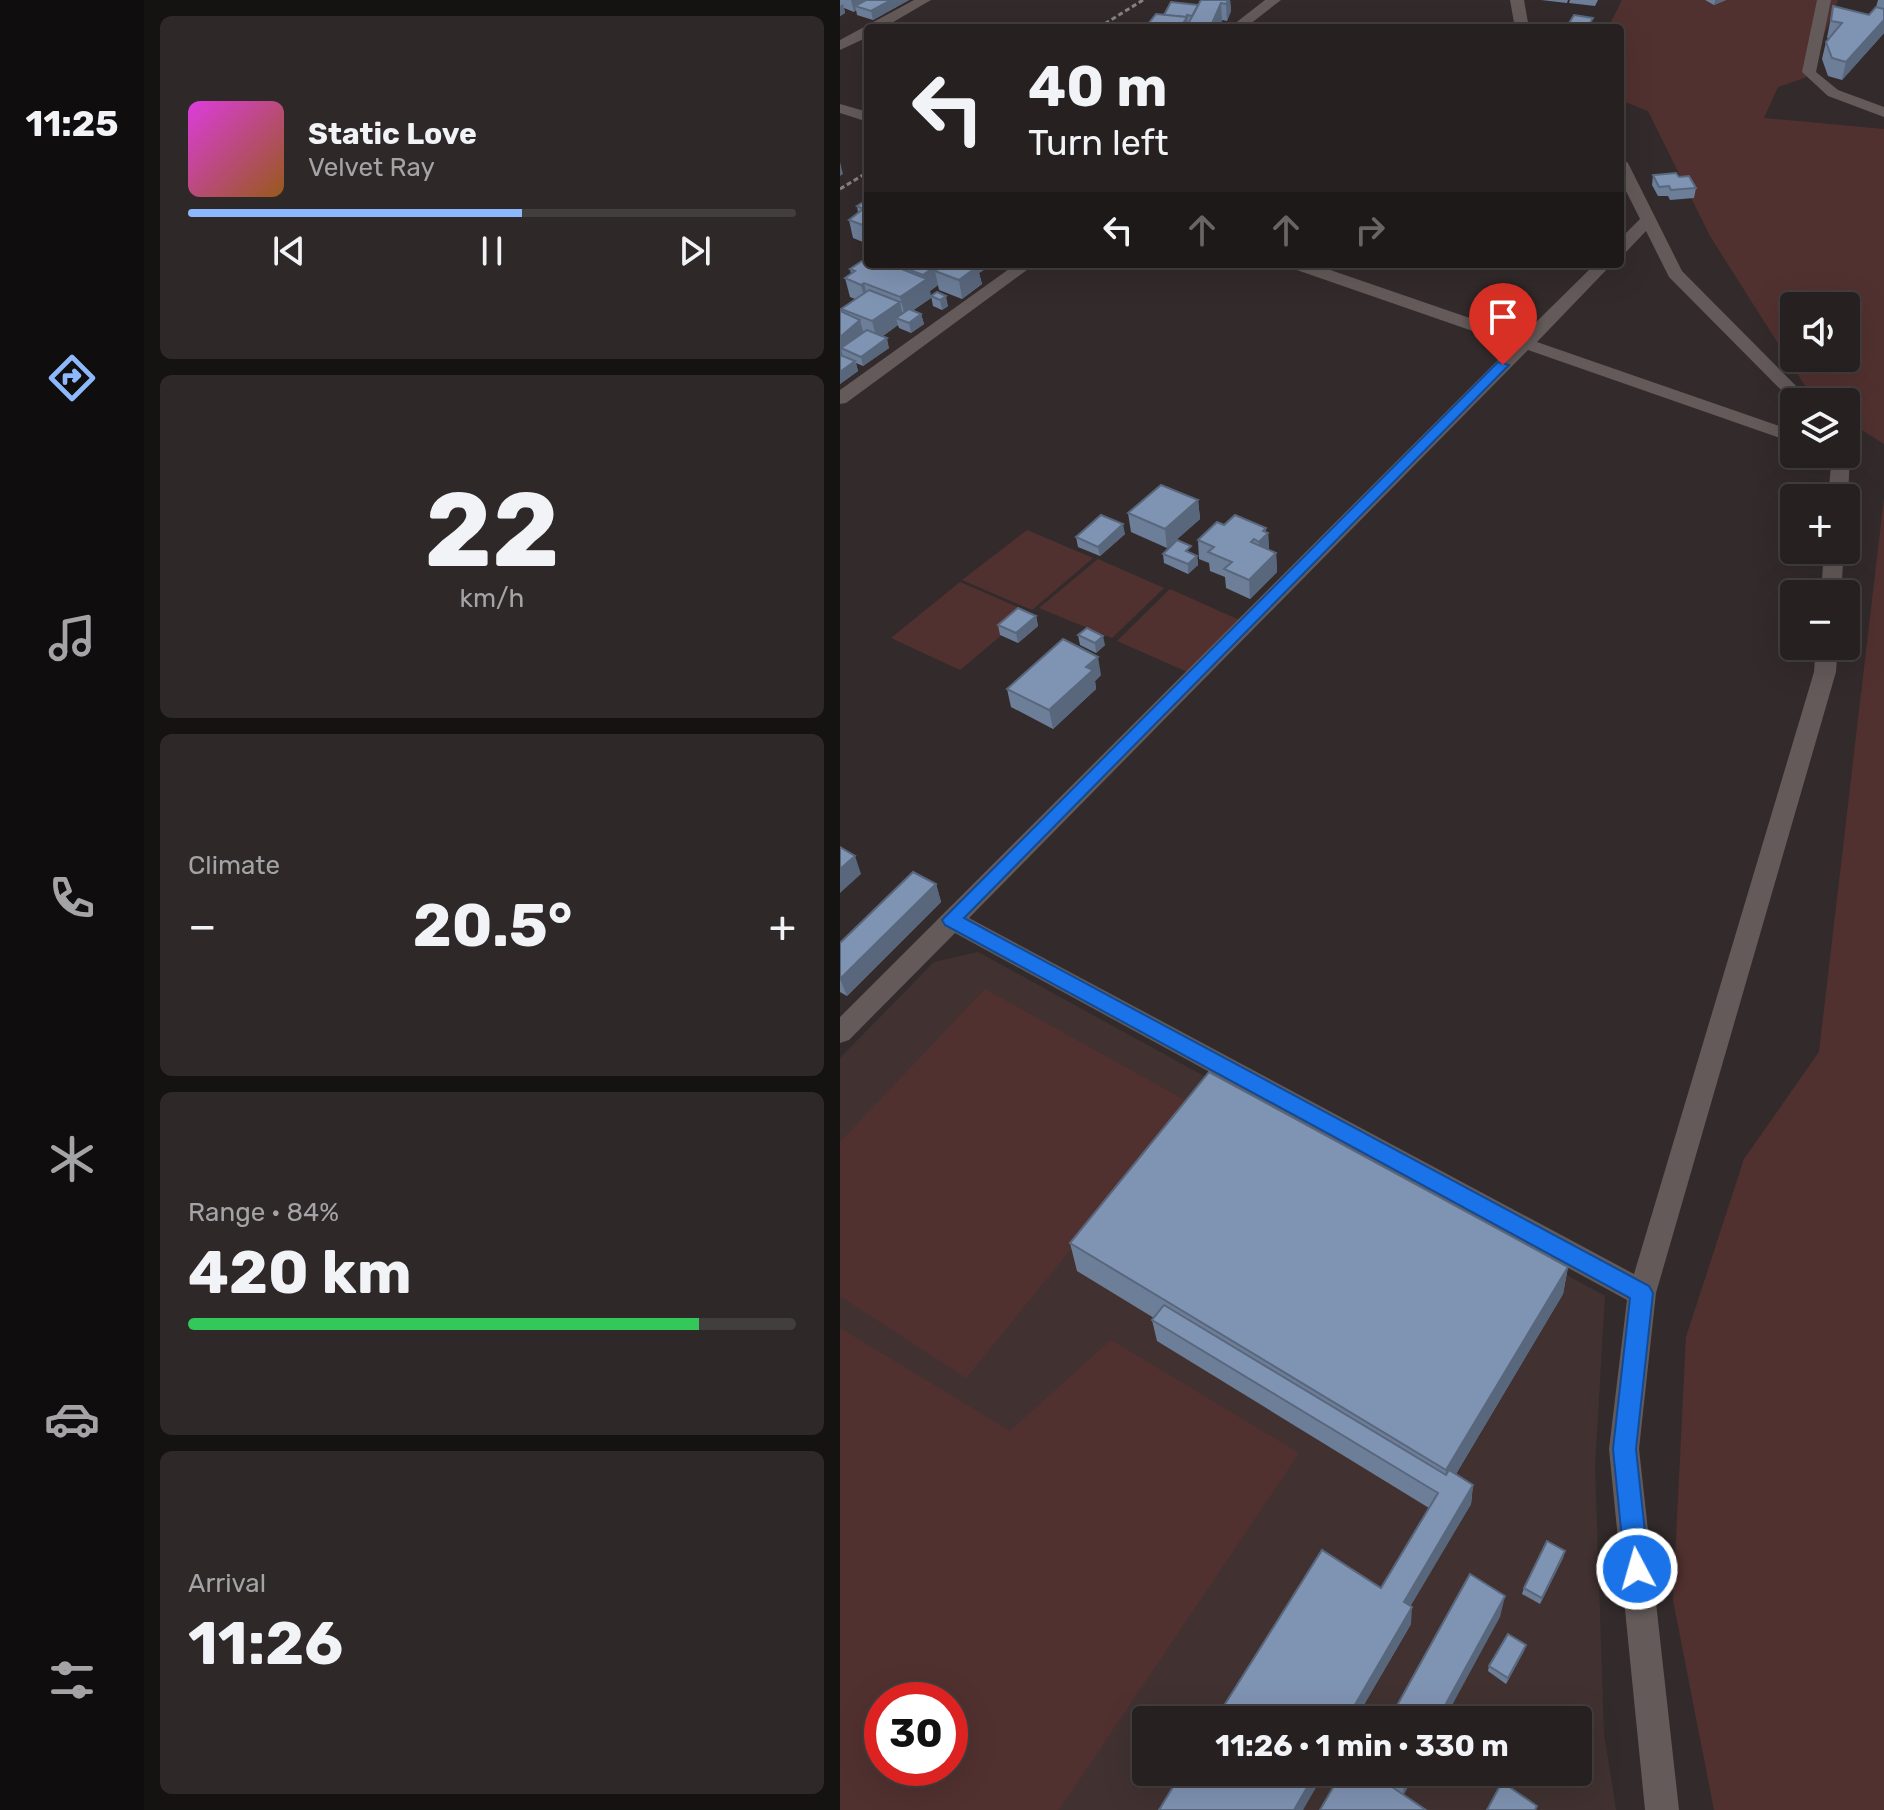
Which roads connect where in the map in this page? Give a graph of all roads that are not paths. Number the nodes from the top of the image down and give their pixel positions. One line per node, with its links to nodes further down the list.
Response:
1 (924, 0): 5 (street)
2 (1274, 0): 6 (street)
3 (1517, 0): 7 (street)
4 (1824, 0): 11 (street)
5 (879, 24)
6 (1241, 24)
7 (1521, 24)
8 (864, 32): 9 (street)
9 (840, 46)
10 (840, 108): 12 (street)
11 (1884, 112)
12 (864, 116)
13 (1624, 171): 14 (street)
14 (1648, 220): 15 (street); 20 (street)
15 (1624, 244)
16 (1021, 268): 21 (street)
17 (1309, 268): 19 (street)
18 (1600, 268): 19 (street)
19 (1525, 343): 22 (street); 24 (street)
20 (1789, 388)
21 (840, 399)
22 (1780, 432)
23 (1826, 660): 26 (street)
24 (951, 920): 25 (street); 26 (street)
25 (840, 1033)
26 (1642, 1293): 27 (street)
27 (1662, 1810)

